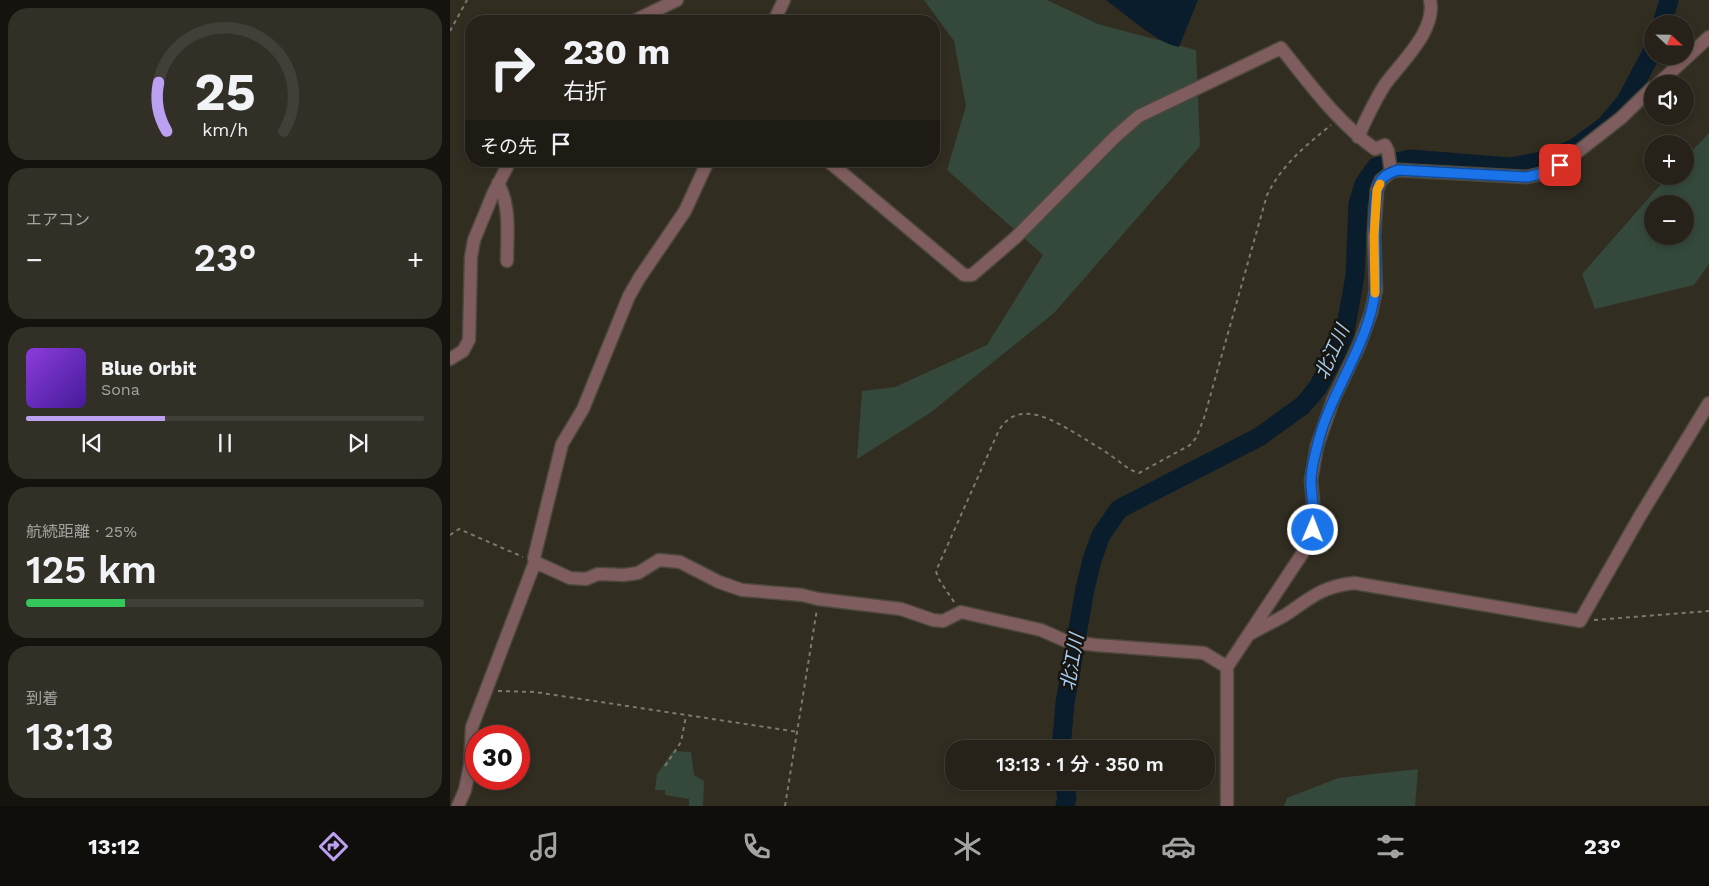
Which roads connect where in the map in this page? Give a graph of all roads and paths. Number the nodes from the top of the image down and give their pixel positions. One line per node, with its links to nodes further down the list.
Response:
1 (467, 0): 7 (path)
2 (676, 0): 5 (street)
3 (784, 0): 6 (street)
4 (1430, 0): 12 (street)
5 (646, 15)
6 (777, 15)
7 (450, 31)
8 (1709, 37): 9 (street)
9 (1668, 75)
10 (1644, 96): 16 (street)
11 (1338, 119): 12 (street); 15 (street); 25 (path)
12 (1358, 137): 16 (street)
13 (507, 167): 17 (street)
14 (705, 167): 22 (street)
15 (835, 167)
16 (1391, 172): 27 (street)
17 (498, 184): 18 (street); 19 (street)
18 (508, 261)
19 (450, 359)
20 (1709, 403): 26 (street)
21 (450, 535): 22 (path)
22 (535, 562): 23 (street); 29 (street)
23 (818, 599): 25 (street); 31 (path)
24 (1709, 611): 26 (path)
25 (961, 612): 28 (street)
26 (1580, 621): 27 (street)
27 (1250, 634): 28 (street)
28 (1227, 667): 35 (street)
29 (485, 691): 30 (path); 33 (street)
30 (686, 716): 31 (path); 32 (path)
31 (798, 732): 34 (path)
32 (665, 766)
33 (458, 806)
34 (785, 806)
35 (1227, 806)

